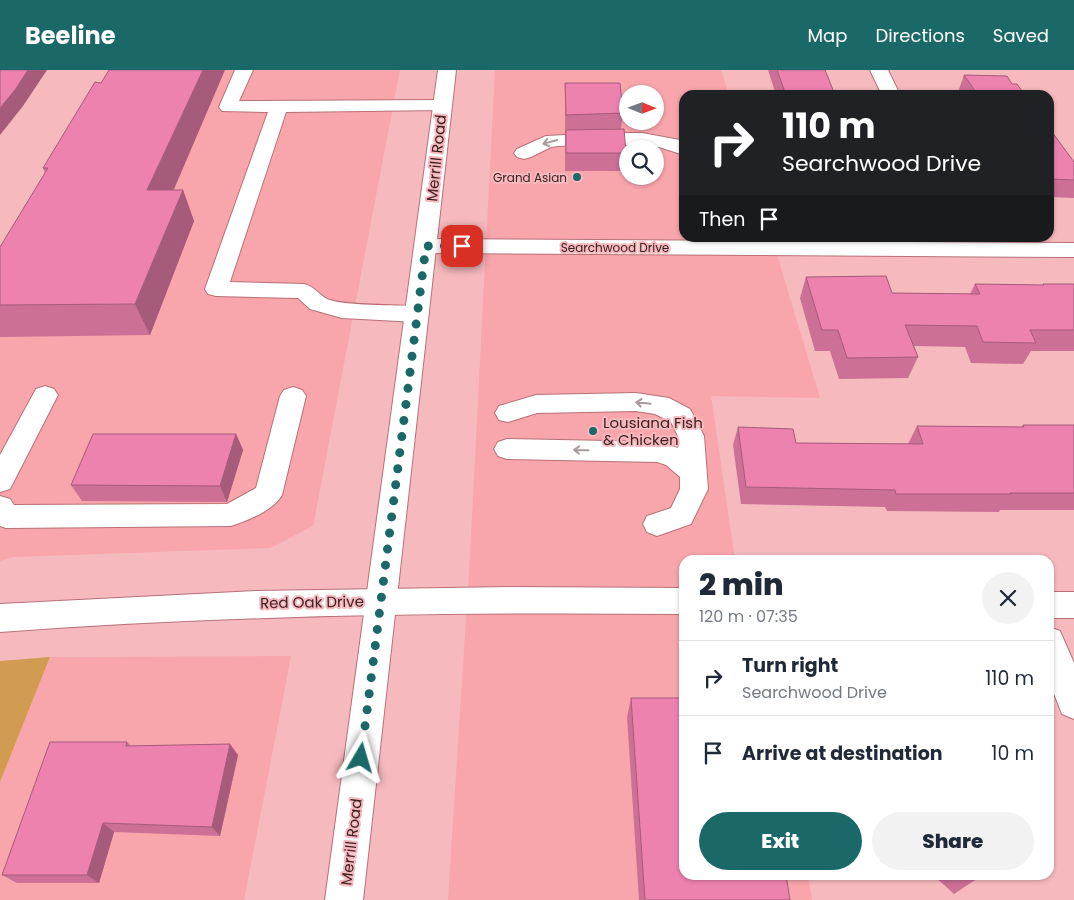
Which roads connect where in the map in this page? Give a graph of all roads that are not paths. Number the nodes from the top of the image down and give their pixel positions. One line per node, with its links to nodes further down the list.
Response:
1 (244, 70): 6 (street)
2 (447, 70): 5 (street, Merrill Road)
3 (879, 70): 4 (street)
4 (889, 90)
5 (442, 104): 6 (street); 10 (street, Merrill Road)
6 (279, 106): 12 (street)
7 (679, 145): 8 (street, one-way to 8)
8 (524, 153)
9 (963, 243): 10 (street, Searchwood Drive); 11 (street, Searchwood Drive)
10 (426, 246): 12 (street, Merrill Road)
11 (1074, 250)
12 (417, 314): 21 (street, Merrill Road)
13 (45, 395): 18 (street)
14 (292, 396): 19 (street)
15 (508, 412): 17 (street, one-way to 15)
16 (507, 449): 17 (street, one-way to 16)
17 (693, 473): 20 (street)
18 (0, 481)
19 (0, 507)
20 (657, 524)
21 (380, 601): 22 (street, Red Oak Drive); 25 (street, Red Oak Drive); 28 (street, Merrill Road)
22 (679, 601)
23 (1054, 605): 24 (street)
24 (1074, 605)
25 (0, 618)
26 (1054, 653): 27 (street)
27 (1074, 703)
28 (344, 900)

